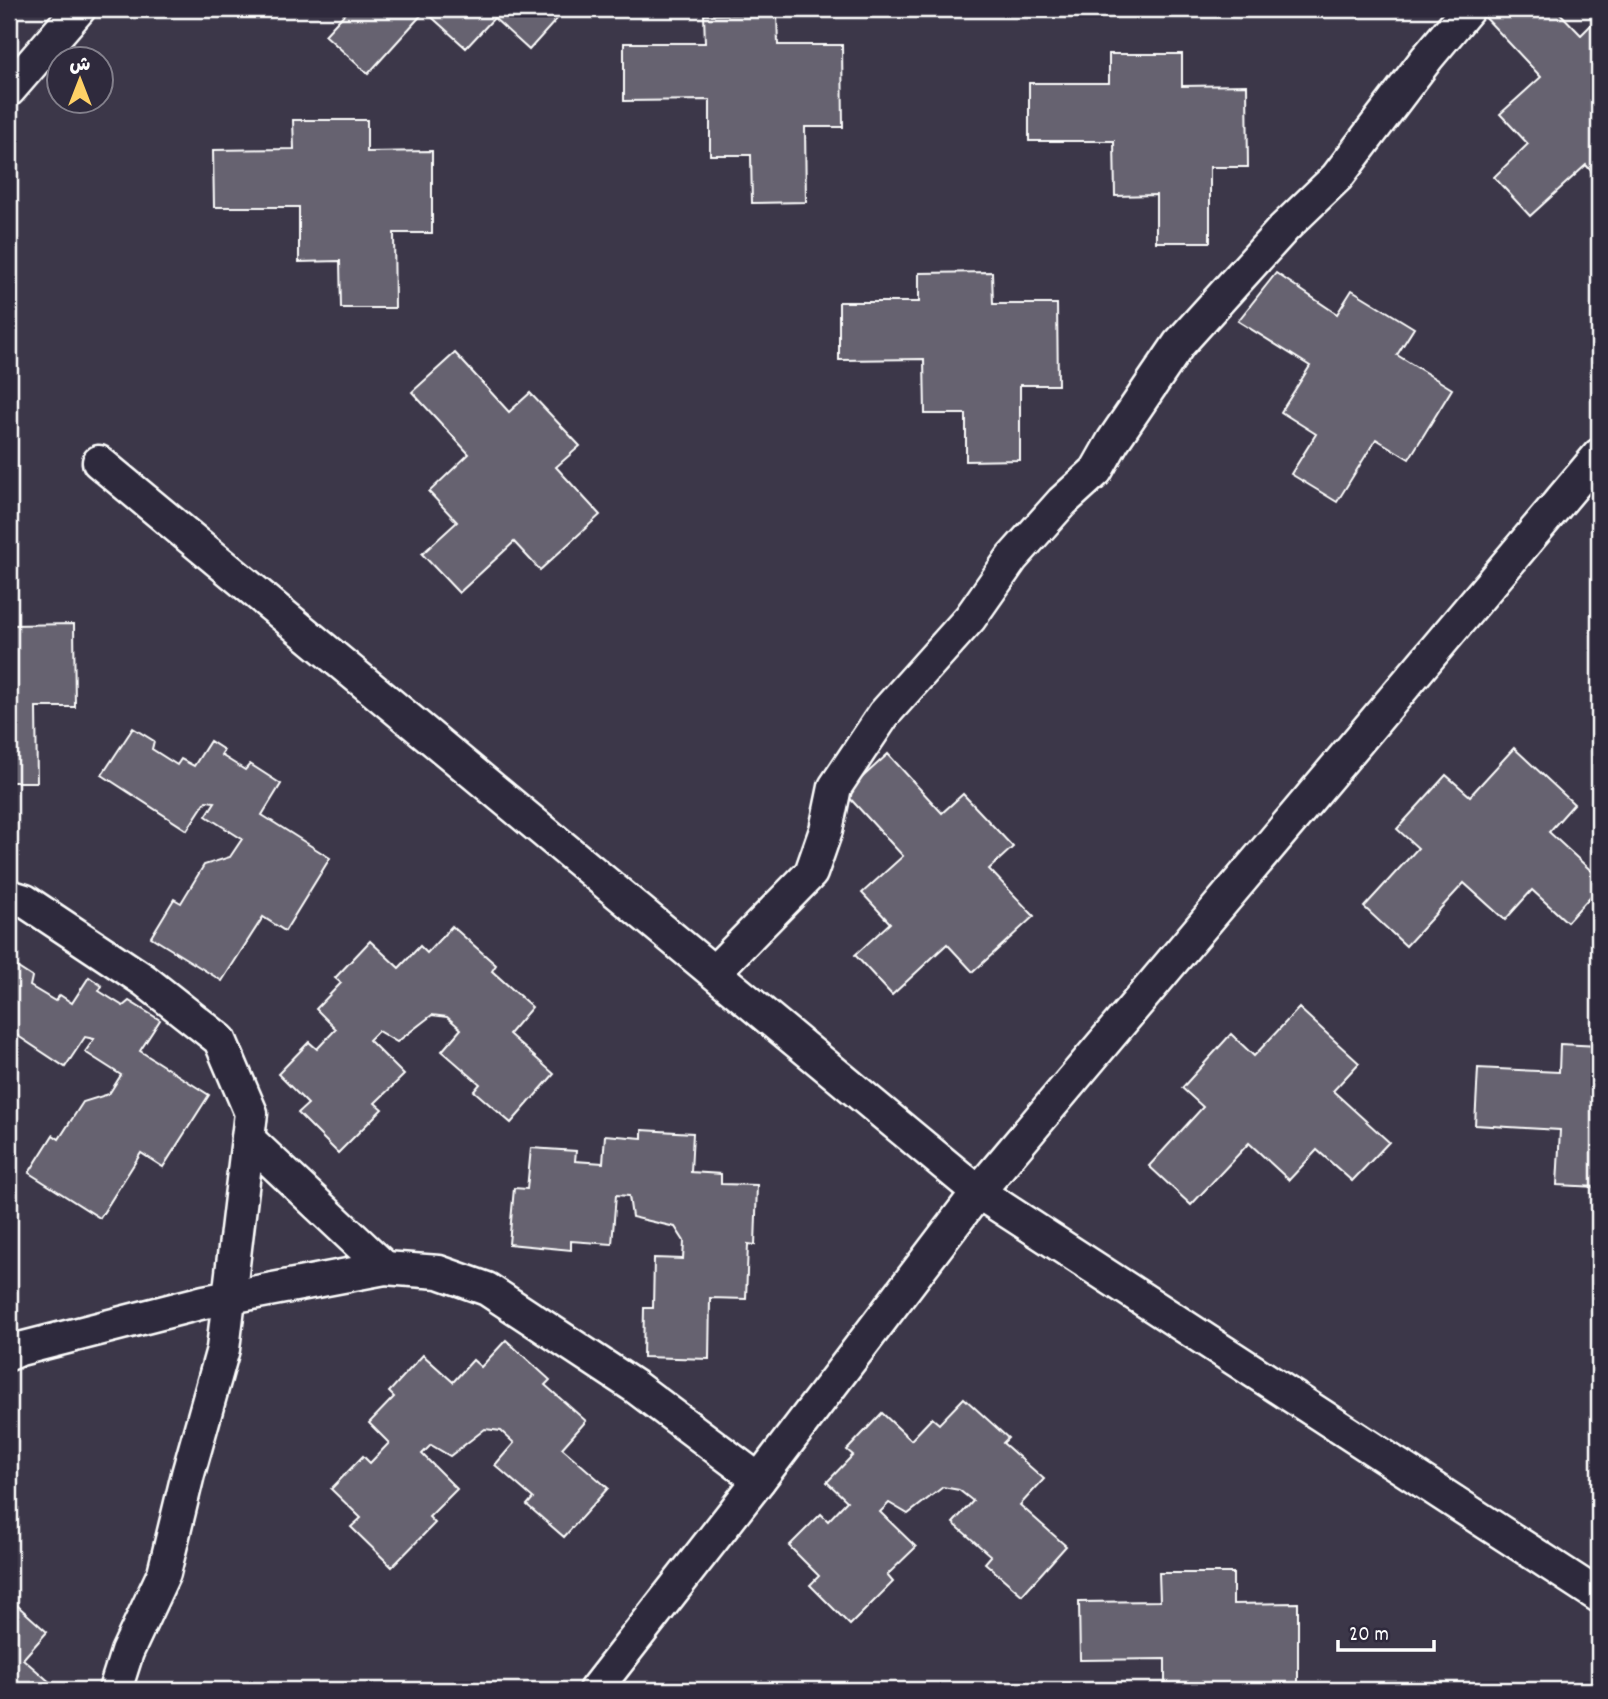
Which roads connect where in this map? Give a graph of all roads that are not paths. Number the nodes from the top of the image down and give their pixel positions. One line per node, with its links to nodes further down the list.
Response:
1 (79, 9): 3 (street)
2 (1468, 9): 7 (street)
3 (9, 90)
4 (1599, 455): 9 (street)
5 (99, 462): 7 (street)
6 (9, 896): 8 (street)
7 (714, 972): 9 (street)
8 (248, 1139): 10 (street); 11 (street)
9 (978, 1192): 13 (street); 14 (street)
10 (385, 1268): 11 (street); 13 (street)
11 (229, 1297): 12 (street); 15 (street)
12 (9, 1354)
13 (759, 1480): 16 (street)
14 (1599, 1597)
15 (115, 1690)
16 (595, 1690)

